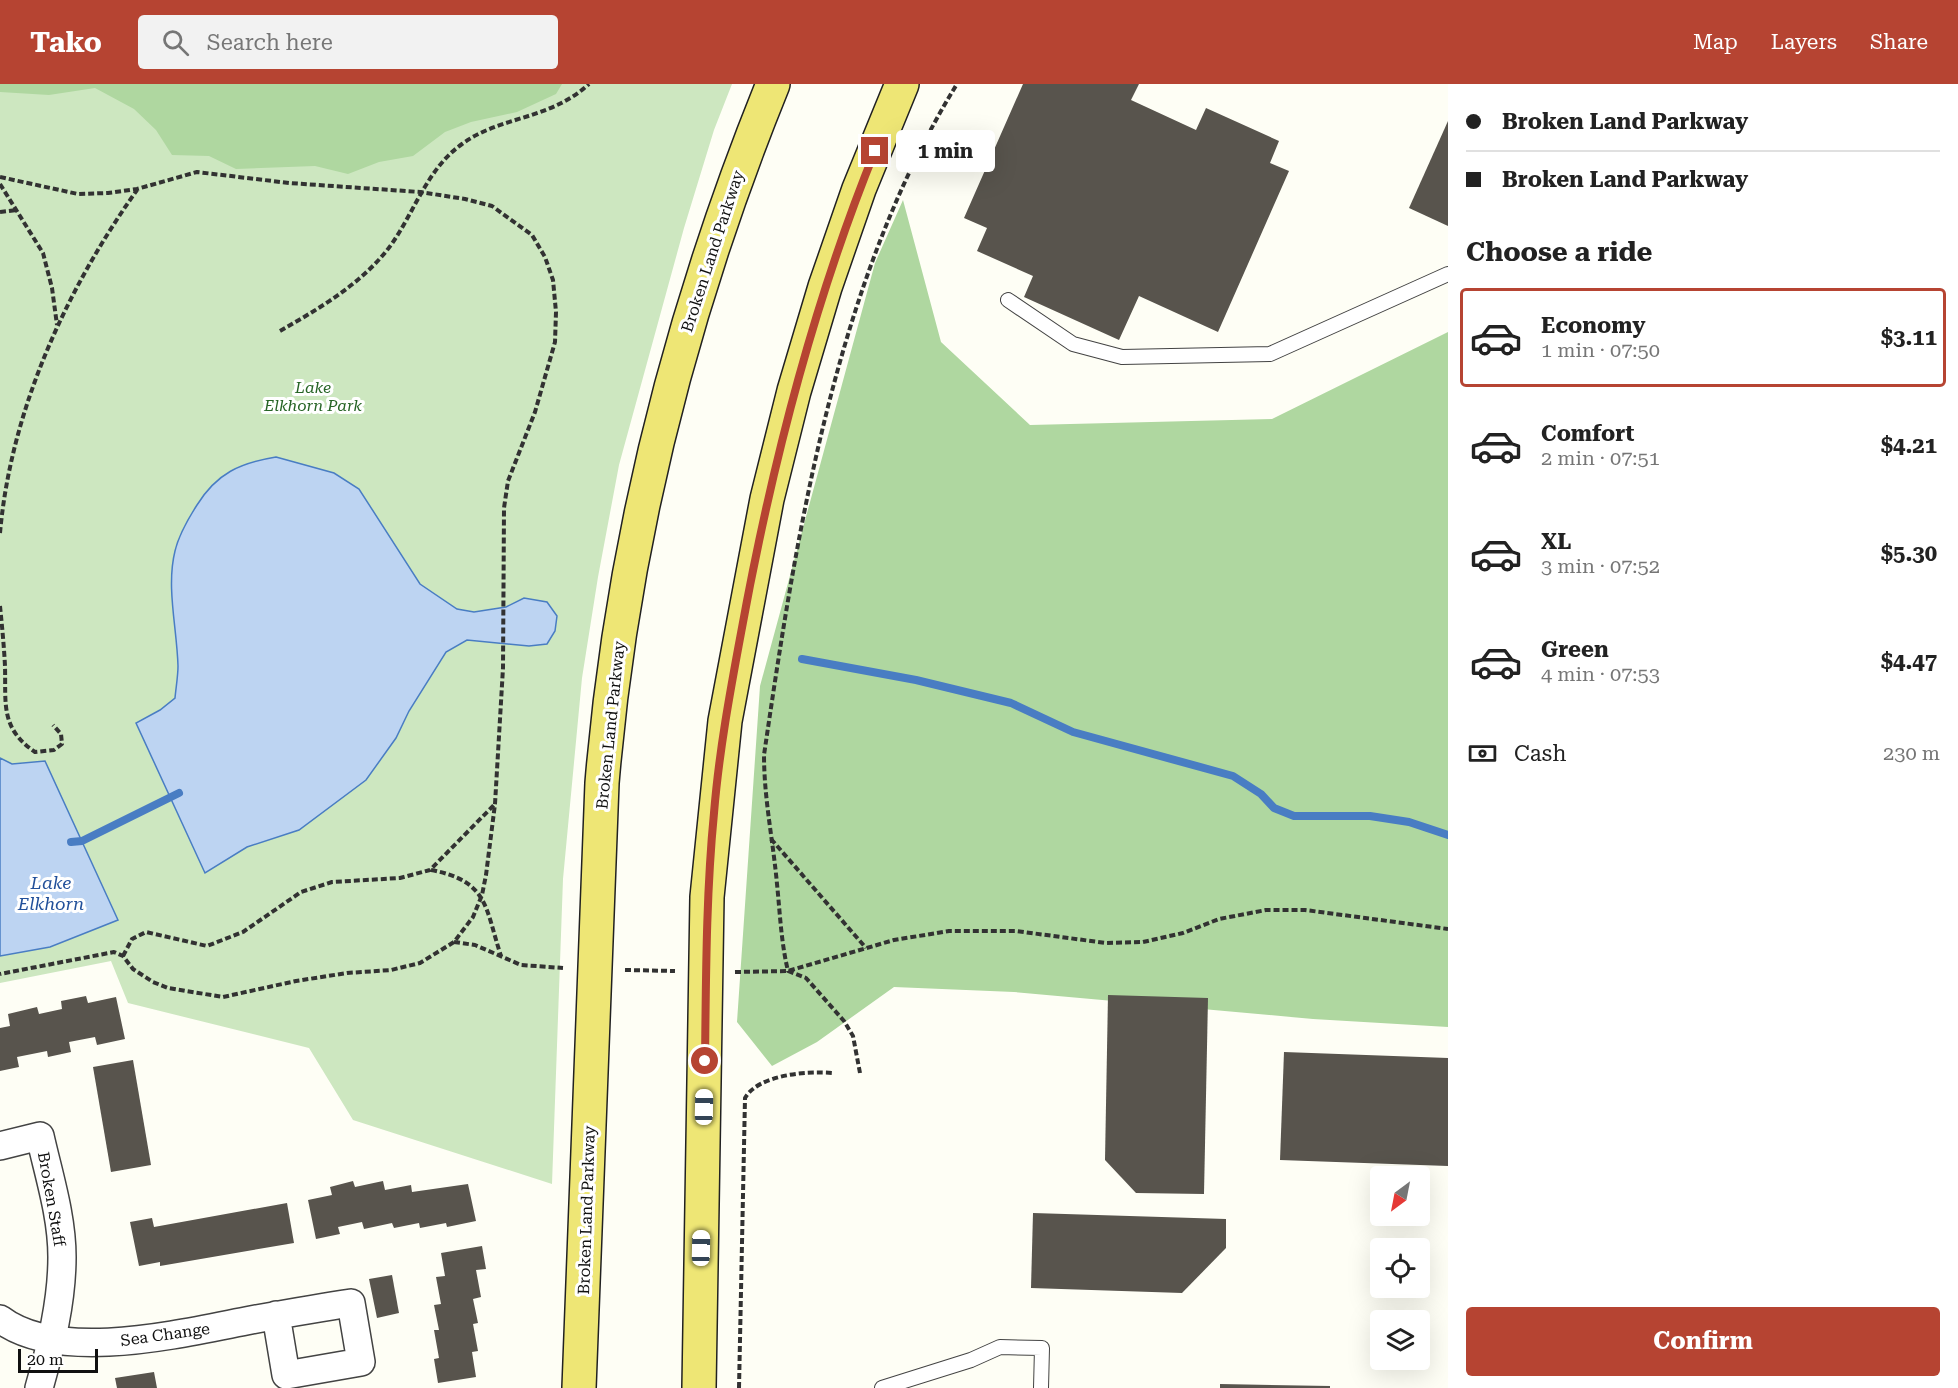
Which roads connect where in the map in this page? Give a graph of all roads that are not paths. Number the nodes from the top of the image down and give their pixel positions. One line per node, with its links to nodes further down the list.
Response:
1 (773, 84): 10 (main road, Broken Land Parkway)
2 (902, 84): 11 (main road)
3 (1448, 274): 4 (lane)
4 (1008, 300)
5 (0, 1146): 8 (street, Broken Staff)
6 (276, 1315): 8 (street, Sea Change)
7 (0, 1319): 8 (street)
8 (52, 1340): 9 (street, Broken Staff)
9 (39, 1388)
10 (579, 1388)
11 (699, 1388)
12 (882, 1388): 13 (lane)
13 (1041, 1388)

